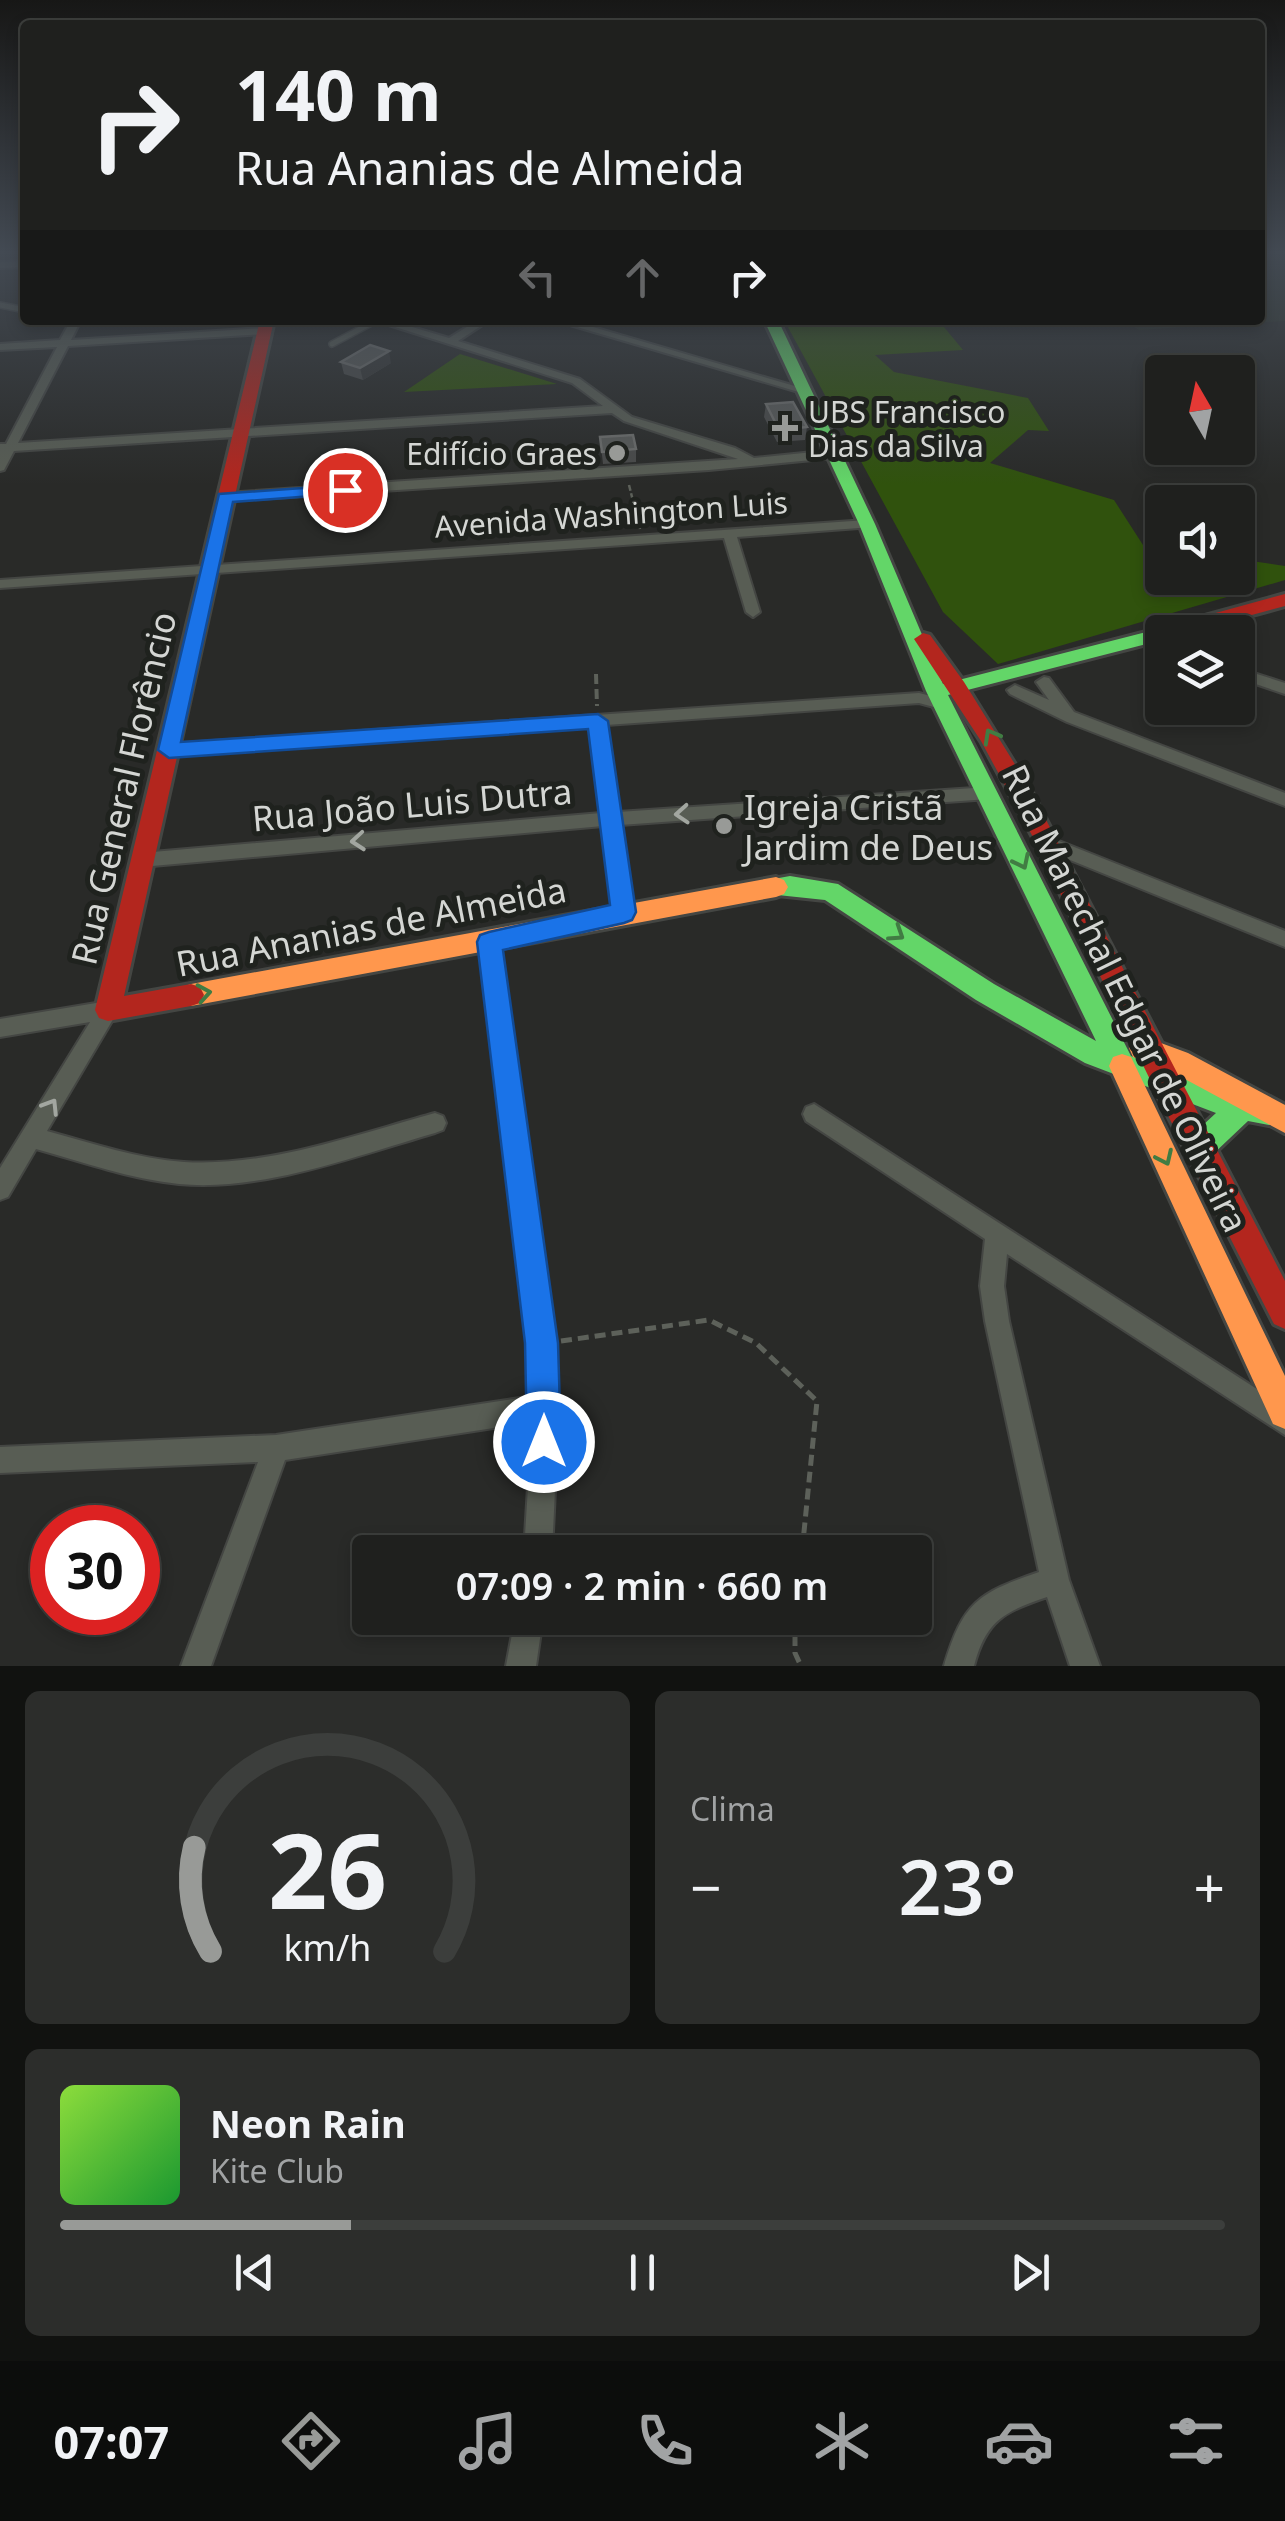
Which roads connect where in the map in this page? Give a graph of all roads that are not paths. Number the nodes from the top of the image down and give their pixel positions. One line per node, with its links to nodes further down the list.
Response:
1 (71, 330): 10 (street)
2 (221, 330): 10 (street)
3 (265, 330): 15 (main road, Rua General Florêncio)
4 (359, 330): 11 (lane)
5 (410, 330): 9 (street)
6 (469, 330): 9 (street)
7 (593, 330): 13 (street)
8 (774, 330): 13 (main road, Rua Marechal Edgar de Oliveira)
9 (450, 342): 14 (street)
10 (64, 343): 12 (street); 17 (street)
11 (332, 344)
12 (0, 347)
13 (796, 386): 18 (main road, Rua Marechal Edgar de Oliveira)
14 (615, 409): 15 (street); 16 (street)
15 (241, 433): 17 (street); 22 (main road, Rua General Florêncio)
16 (700, 444): 19 (street); 20 (street)
17 (5, 448): 21 (street)
18 (836, 457): 19 (street); 23 (main road, Rua Marechal Edgar de Oliveira)
19 (755, 463): 20 (street)
20 (731, 465): 22 (street)
21 (0, 468)
22 (225, 497): 25 (main road, Rua General Florêncio)
23 (867, 524): 24 (street, Avenida Washington Luis); 31 (main road, Rua Marechal Edgar de Oliveira)
24 (729, 534): 25 (street, Avenida Washington Luis); 28 (street)
25 (210, 568): 26 (street, Avenida Washington Luis); 43 (main road, Rua General Florêncio)
26 (0, 584)
27 (1285, 600): 30 (main road)
28 (753, 612)
29 (1285, 612): 32 (main road)
30 (1238, 615)
31 (904, 616): 39 (main road, Rua Marechal Edgar de Oliveira); 40 (main road, Rua Marechal Edgar de Oliveira)
32 (1255, 620)
33 (1145, 644): 39 (main road)
34 (1145, 645): 36 (main road)
35 (1255, 679): 37 (street)
36 (1044, 682): 38 (main road); 41 (street)
37 (1285, 689)
38 (1015, 690): 39 (main road); 41 (street)
39 (966, 694): 40 (main road); 47 (main road, Rua Marechal Edgar de Oliveira, one-way to 39)
40 (933, 698): 42 (street); 44 (main road, Rua Marechal Edgar de Oliveira)
41 (1074, 718): 45 (street)
42 (598, 721): 43 (street); 46 (street)
43 (169, 750): 48 (main road, Rua General Florêncio)
44 (989, 793): 46 (street, Rua João Luis Dutra, one-way to 46); 54 (main road, Rua Marechal Edgar de Oliveira, one-way to 54)
45 (1285, 800)
46 (610, 819): 48 (street, Rua João Luis Dutra, one-way to 48); 49 (street)
47 (1049, 844): 50 (street); 55 (main road, Rua Marechal Edgar de Oliveira)
48 (141, 860): 52 (main road, Rua General Florêncio)
49 (624, 912): 51 (main road, Rua Ananias de Almeida); 56 (main road, Rua Ananias de Almeida, one-way to 56)
50 (1285, 939)
51 (489, 942): 52 (main road, Rua Ananias de Almeida, one-way to 51); 67 (street)
52 (108, 1010): 53 (street, Rua Ananias de Almeida); 62 (street, Rua General Florêncio, one-way to 52)
53 (0, 1028)
54 (1109, 1040): 55 (main road); 56 (main road, Rua Marechal Edgar de Oliveira)
55 (1149, 1050): 57 (main road, Rua Marechal Edgar de Oliveira); 60 (main road)
56 (1124, 1070): 57 (main road, Rua Ananias de Almeida); 68 (main road, Rua Marechal Edgar de Oliveira, one-way to 68)
57 (1166, 1083): 58 (main road, Rua Ananias de Almeida); 63 (main road, Rua Marechal Edgar de Oliveira)
58 (1242, 1108): 60 (main road, Rua Ananias de Almeida); 63 (main road)
59 (814, 1114): 65 (street)
60 (1277, 1116)
61 (435, 1122): 62 (street)
62 (31, 1138): 64 (street, Rua General Florêncio)
63 (1200, 1147): 66 (main road, Rua Marechal Edgar de Oliveira)
64 (0, 1188)
65 (996, 1236): 69 (street); 73 (street)
66 (1285, 1313)
67 (546, 1407): 70 (street); 72 (street)
68 (1285, 1412)
69 (1285, 1422)
70 (276, 1448): 71 (street); 75 (street)
71 (0, 1460)
72 (539, 1535)
73 (1055, 1580): 77 (street); 78 (street)
74 (526, 1635): 76 (street)
75 (196, 1666)
76 (521, 1666)
77 (959, 1666)
78 (1085, 1666)

